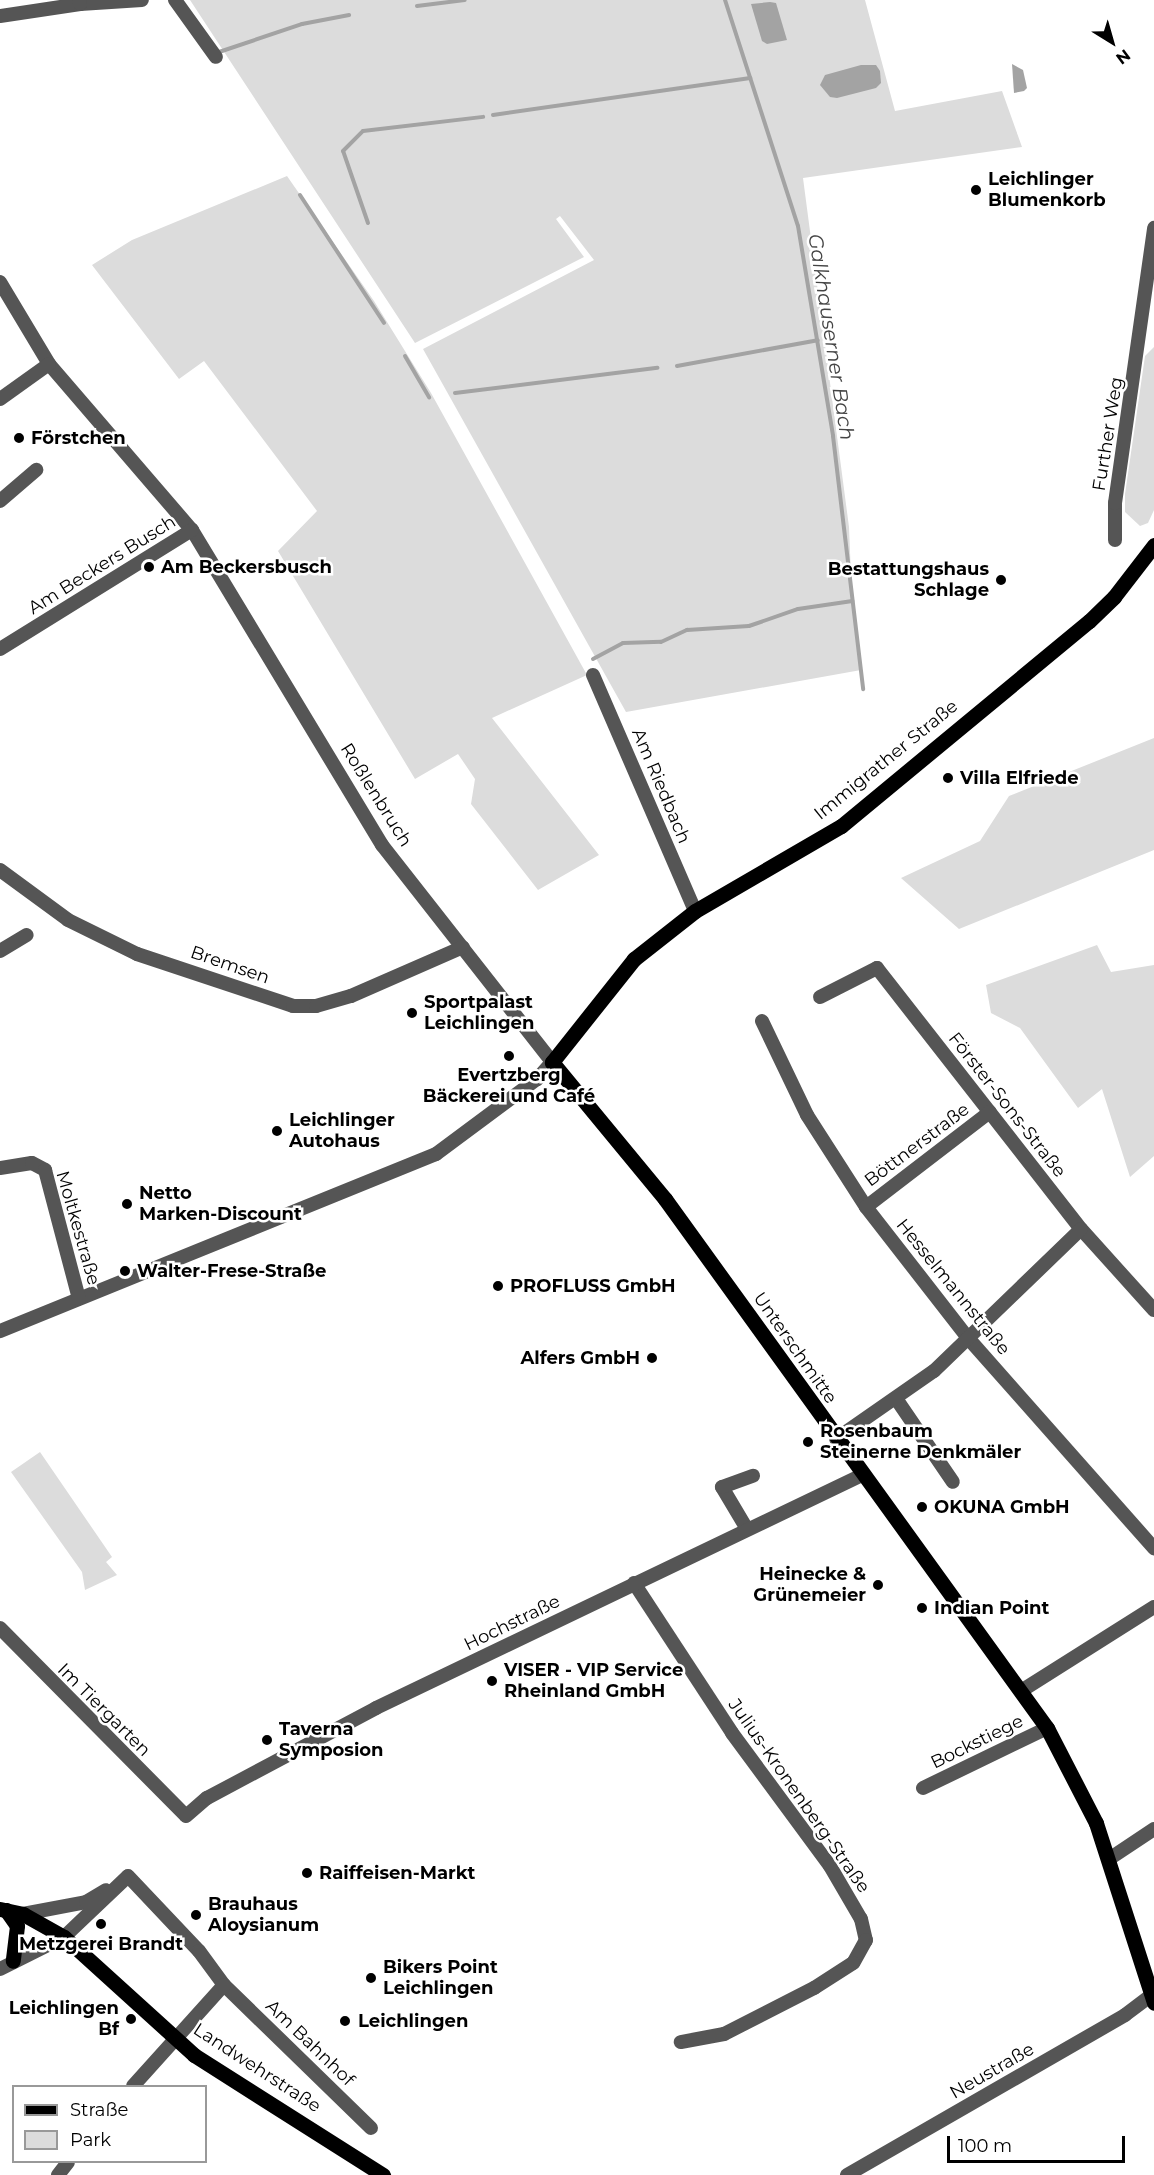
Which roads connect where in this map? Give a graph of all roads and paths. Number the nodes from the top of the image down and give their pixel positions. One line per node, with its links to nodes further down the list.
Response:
1 (142, 0): 3 (street)
2 (175, 0): 5 (street)
3 (80, 2): 4 (street)
4 (0, 15)
5 (216, 57)
6 (1154, 228): 8 (street, Further Weg)
7 (0, 282): 9 (street)
8 (1147, 334): 14 (street, Further Weg)
9 (49, 364): 10 (street); 13 (street)
10 (0, 399)
11 (36, 470): 12 (street)
12 (0, 501)
13 (192, 530): 16 (street, Am Beckers Busch); 21 (street, Roßlenbruch)
14 (1115, 540)
15 (1154, 545): 19 (main road, Immigrather Straße)
16 (0, 649)
17 (593, 675): 19 (street, Am Riedbach)
18 (0, 870): 21 (street, Bremsen)
19 (695, 911): 25 (main road, Immigrather Straße)
20 (27, 935): 22 (street)
21 (463, 948): 25 (street, Roßlenbruch)
22 (0, 951)
23 (820, 997): 26 (street, Förster-Sons-Straße)
24 (762, 1021): 28 (street, Hesselmannstraße)
25 (552, 1062): 30 (street, Moltkestraße); 35 (main road, Unterschmitte)
26 (990, 1112): 28 (street, Böttnerstraße); 29 (street, Förster-Sons-Straße)
27 (0, 1168): 30 (street, Moltkestraße)
28 (867, 1207): 33 (street, Hesselmannstraße)
29 (1081, 1229): 31 (street, Förster-Sons-Straße); 33 (street)
30 (79, 1299): 32 (street, Moltkestraße)
31 (1154, 1310)
32 (0, 1331)
33 (968, 1338): 34 (street); 40 (street, Hesselmannstraße)
34 (897, 1400): 35 (street); 38 (street)
35 (836, 1440): 36 (main road, Unterschmitte)
36 (862, 1475): 39 (street, Hochstraße); 45 (main road, Unterschmitte)
37 (753, 1476): 39 (street)
38 (953, 1482)
39 (747, 1529): 41 (street, Hochstraße)
40 (1154, 1548)
41 (634, 1583): 48 (street, Hochstraße); 59 (street, Julius-Kronenberg-Straße)
42 (1150, 1609): 43 (street); 45 (street)
43 (1154, 1624)
44 (0, 1628): 48 (street, Im Tiergarten)
45 (1021, 1690): 46 (main road)
46 (1047, 1728): 47 (street, Bockstiege); 50 (main road)
47 (924, 1788)
48 (186, 1816)
49 (1154, 1829): 50 (street)
50 (1109, 1859): 57 (main road)
51 (128, 1876): 53 (street); 54 (street); 56 (street, Am Bahnhof)
52 (3, 1909): 53 (main road, Landwehrstraße); 55 (main road)
53 (23, 1914): 54 (main road, Landwehrstraße)
54 (64, 1937): 55 (street); 58 (main road, Landwehrstraße)
55 (7, 1965)
56 (224, 1985): 58 (street); 61 (street, Am Bahnhof)
57 (1153, 1996): 65 (street, Neustraße)
58 (175, 2039): 60 (street); 64 (main road, Landwehrstraße)
59 (681, 2042)
60 (135, 2085)
61 (371, 2128)
62 (67, 2163): 63 (street)
63 (58, 2175)
64 (383, 2175)
65 (847, 2175)

